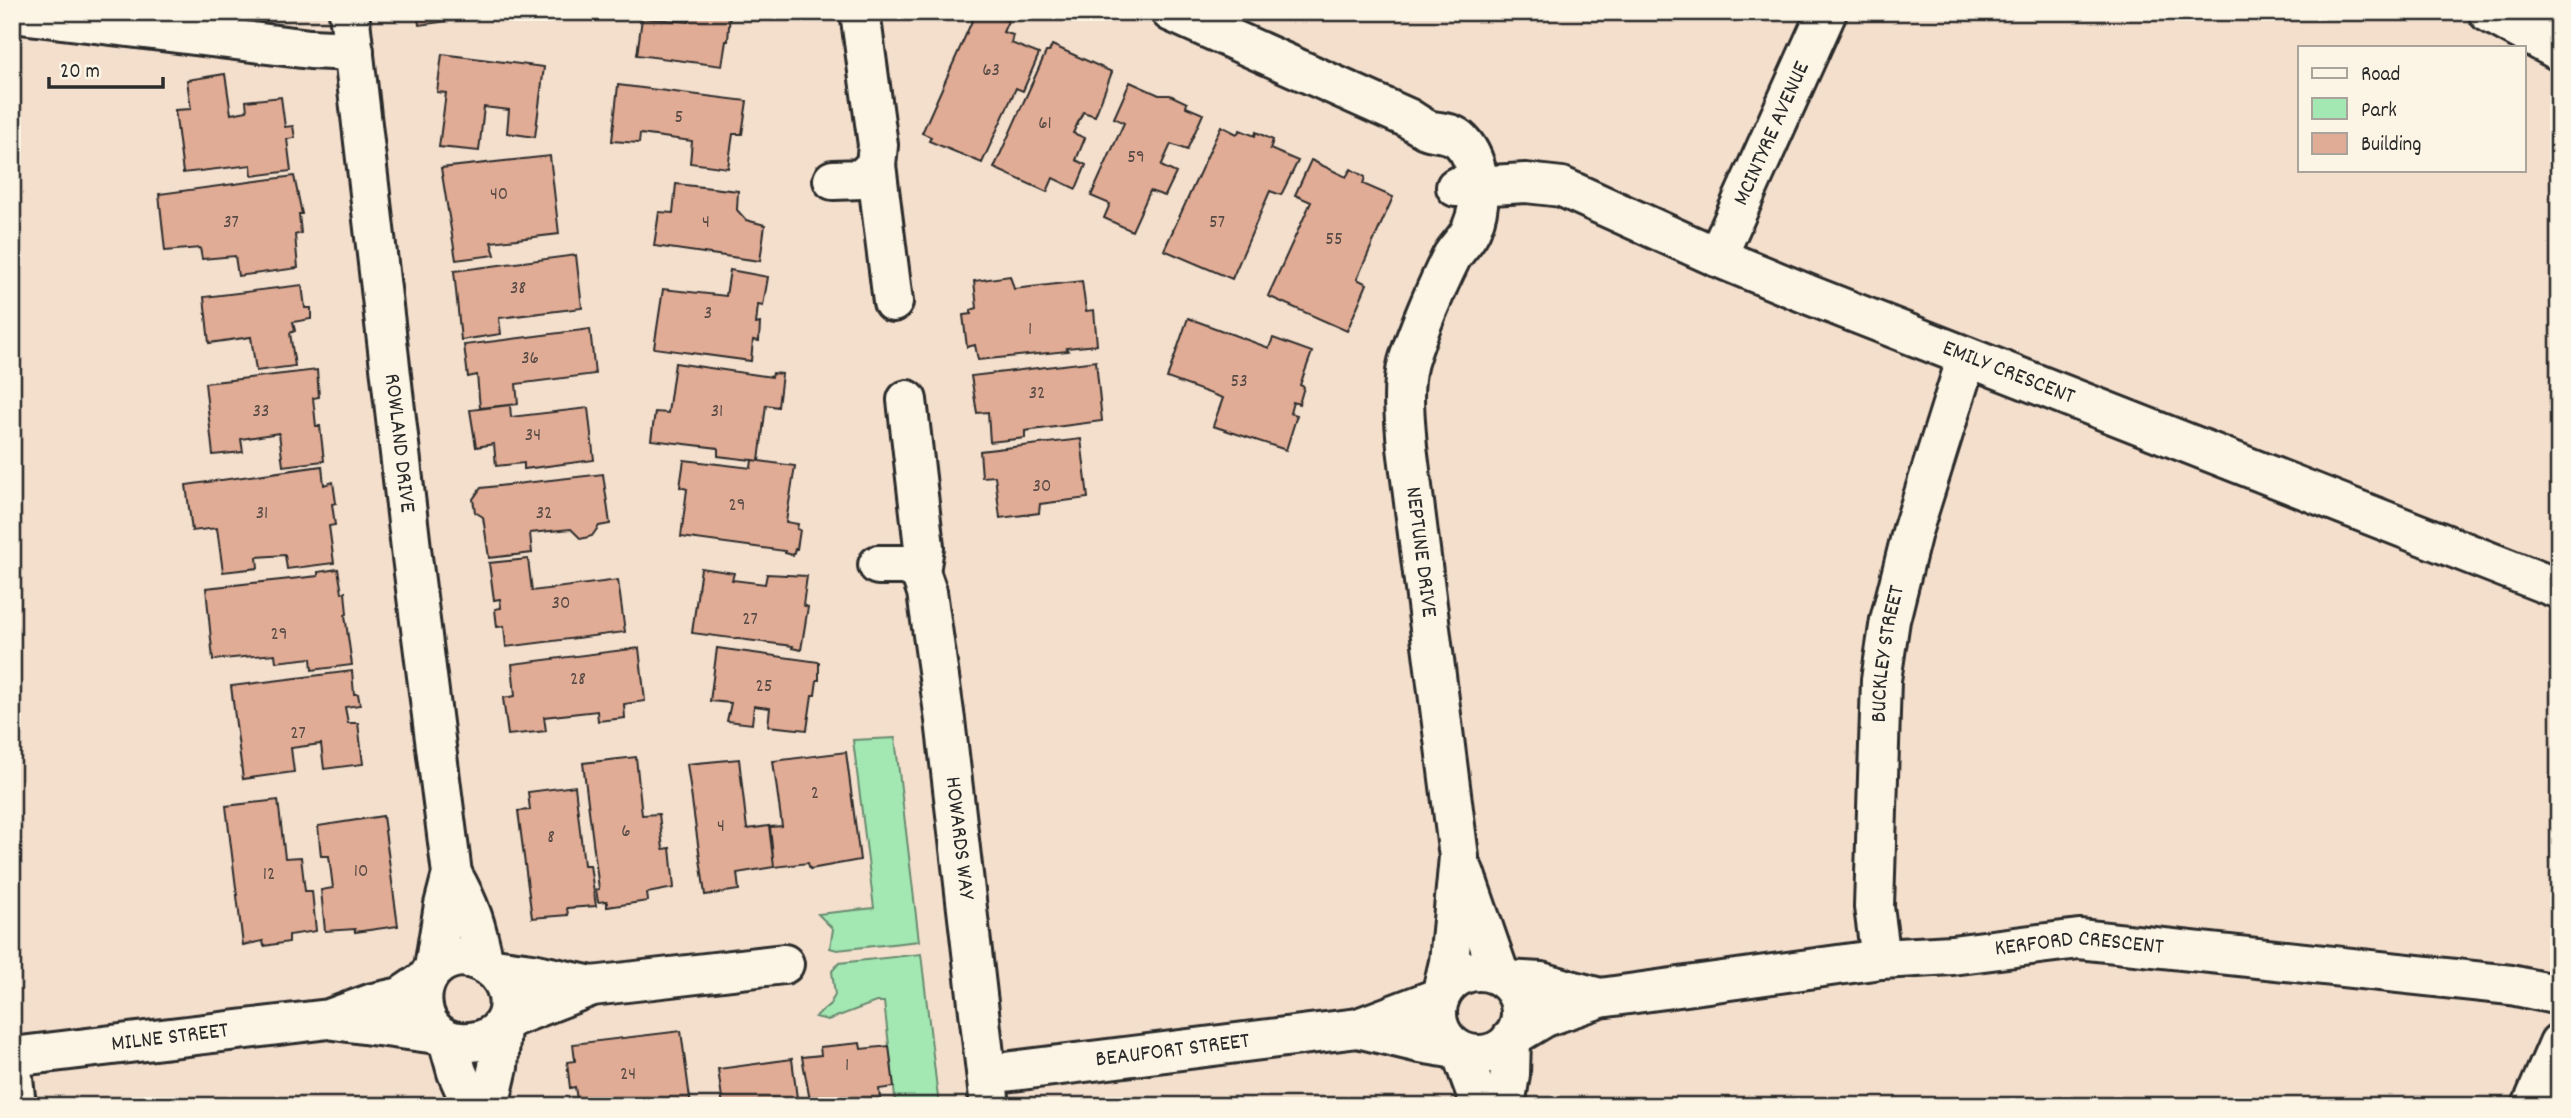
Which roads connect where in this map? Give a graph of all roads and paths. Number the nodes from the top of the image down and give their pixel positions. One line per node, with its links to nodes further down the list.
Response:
1 (349, 12): 7 (street, ROWLAND DRIVE)
2 (860, 12): 9 (street)
3 (1171, 12): 11 (street, NEPTUNE DRIVE)
4 (1828, 12): 12 (street, MCINTYRE AVENUE)
5 (2488, 12): 8 (street)
6 (12, 13): 7 (street)
7 (354, 51): 20 (street, ROWLAND DRIVE)
8 (2559, 51)
9 (876, 165): 10 (street); 13 (street)
10 (833, 180)
11 (1467, 186): 12 (street, EMILY CRESCENT); 19 (street, NEPTUNE DRIVE)
12 (1717, 257): 14 (street, EMILY CRESCENT)
13 (893, 302)
14 (1967, 358): 18 (street, EMILY CRESCENT); 21 (street, BUCKLEY STREET)
15 (906, 400): 17 (street, HOWARDS WAY)
16 (878, 565): 17 (street)
17 (920, 572): 39 (street, HOWARDS WAY)
18 (2559, 589)
19 (1459, 856): 25 (street, NEPTUNE DRIVE); 27 (street, NEPTUNE DRIVE)
20 (452, 874): 23 (street, ROWLAND DRIVE); 24 (street, ROWLAND DRIVE)
21 (1881, 959): 28 (street, KERFORD CRESCENT); 29 (street, KERFORD CRESCENT)
22 (784, 964): 26 (street)
23 (489, 966): 24 (street); 26 (street); 31 (street)
24 (430, 974): 30 (street, MILNE STREET); 33 (street)
25 (1502, 978): 27 (street); 29 (street, KERFORD CRESCENT); 34 (street)
26 (592, 986): 31 (street)
27 (1441, 994): 32 (street, BEAUFORT STREET); 36 (street)
28 (2559, 995)
29 (1600, 998): 34 (street, KERFORD CRESCENT)
30 (329, 1020): 33 (street, MILNE STREET); 37 (street, MILNE STREET)
31 (504, 1023): 33 (street); 42 (street)
32 (1358, 1027): 36 (street, BEAUFORT STREET); 39 (street, BEAUFORT STREET)
33 (442, 1037): 41 (street)
34 (1513, 1037): 36 (street); 44 (street)
35 (2559, 1043): 45 (street)
36 (1459, 1050): 43 (street)
37 (12, 1057)
38 (12, 1069): 40 (street)
39 (989, 1090)
40 (16, 1106)
41 (472, 1106)
42 (489, 1106)
43 (1481, 1106)
44 (1505, 1106)
45 (2532, 1106)

